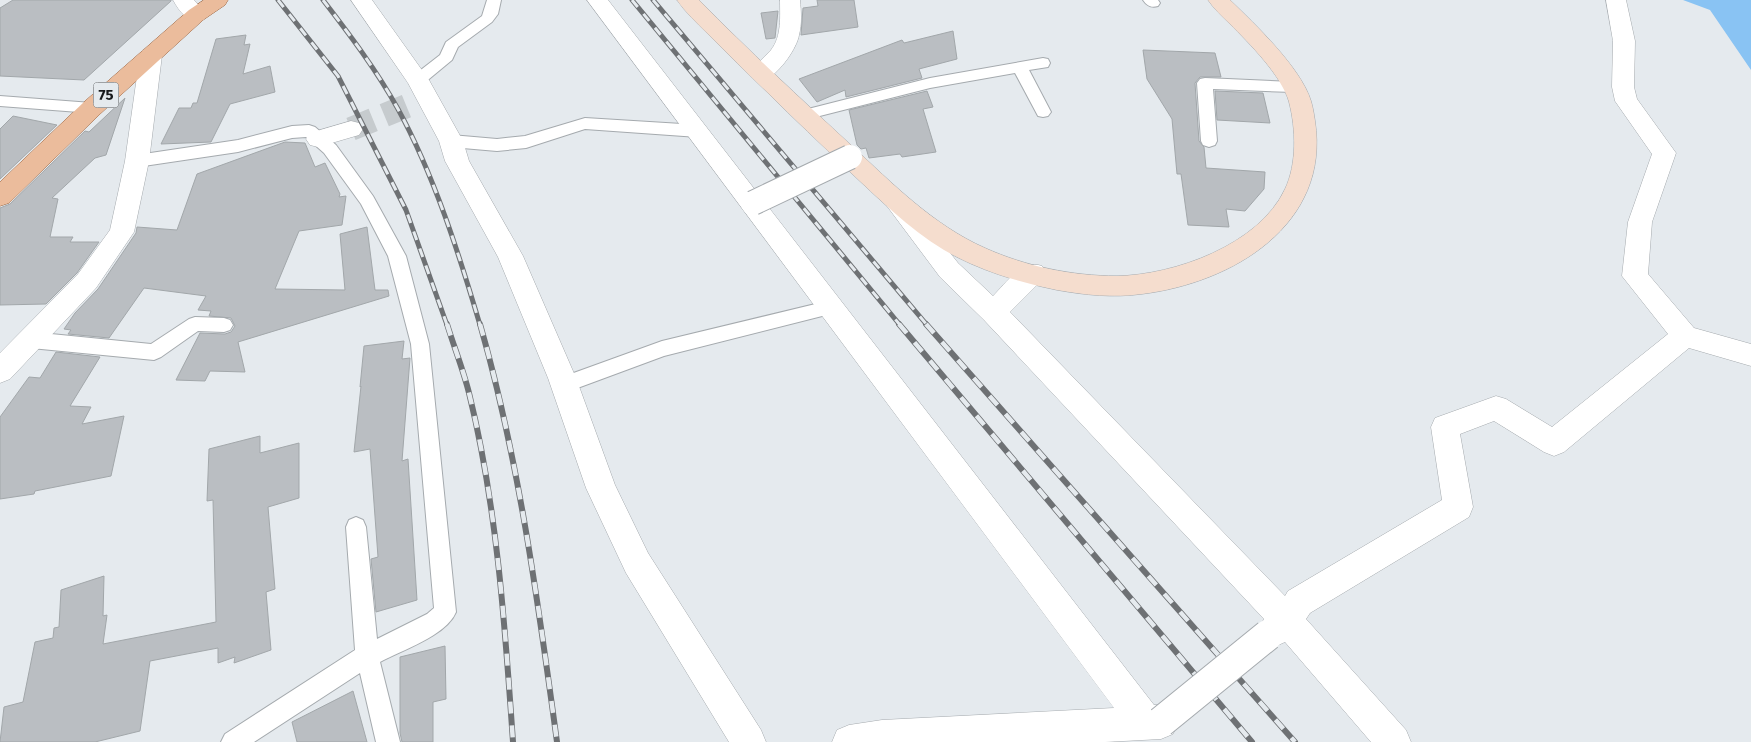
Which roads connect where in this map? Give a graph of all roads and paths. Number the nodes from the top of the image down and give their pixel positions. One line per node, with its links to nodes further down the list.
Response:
1 (218, 0): 9 (main road, 75)
2 (361, 0): 15 (street)
3 (494, 0): 15 (lane)
4 (597, 0): 21 (street)
5 (687, 0): 13 (street)
6 (790, 0): 13 (street)
7 (1218, 0): 14 (street)
8 (1616, 0): 34 (street)
9 (189, 8): 10 (main road, 75)
10 (151, 55): 17 (main road, 75); 26 (street)
11 (1043, 63): 12 (lane)
12 (1020, 67): 18 (lane); 19 (lane)
13 (761, 73): 19 (street)
14 (1293, 87): 24 (lane); 30 (street)
15 (418, 94): 23 (street)
16 (0, 102): 17 (lane)
17 (92, 108): 27 (main road, 75)
18 (1043, 112)
19 (804, 115): 25 (street)
20 (351, 129): 22 (street)
21 (698, 131): 23 (lane); 29 (street)
22 (318, 139): 26 (lane); 41 (lane)
23 (451, 141): 38 (street)
24 (1209, 141)
25 (850, 157): 28 (street); 29 (street, bridge)
26 (136, 161): 35 (street)
27 (0, 197)
28 (897, 202): 30 (street); 32 (street)
29 (753, 203): 31 (street)
30 (1033, 274): 32 (street)
31 (832, 307): 38 (lane); 42 (street)
32 (993, 312): 40 (street)
33 (224, 325): 35 (lane)
34 (1686, 336): 36 (street); 40 (street)
35 (31, 340): 37 (street)
36 (1751, 355)
37 (0, 372)
38 (564, 385): 45 (street)
39 (356, 527): 41 (lane)
40 (1277, 628): 42 (street, bridge); 47 (street)
41 (367, 656): 43 (lane); 44 (lane)
42 (1154, 722): 46 (street)
43 (233, 742)
44 (388, 742)
45 (749, 742)
46 (849, 742)
47 (1394, 742)

